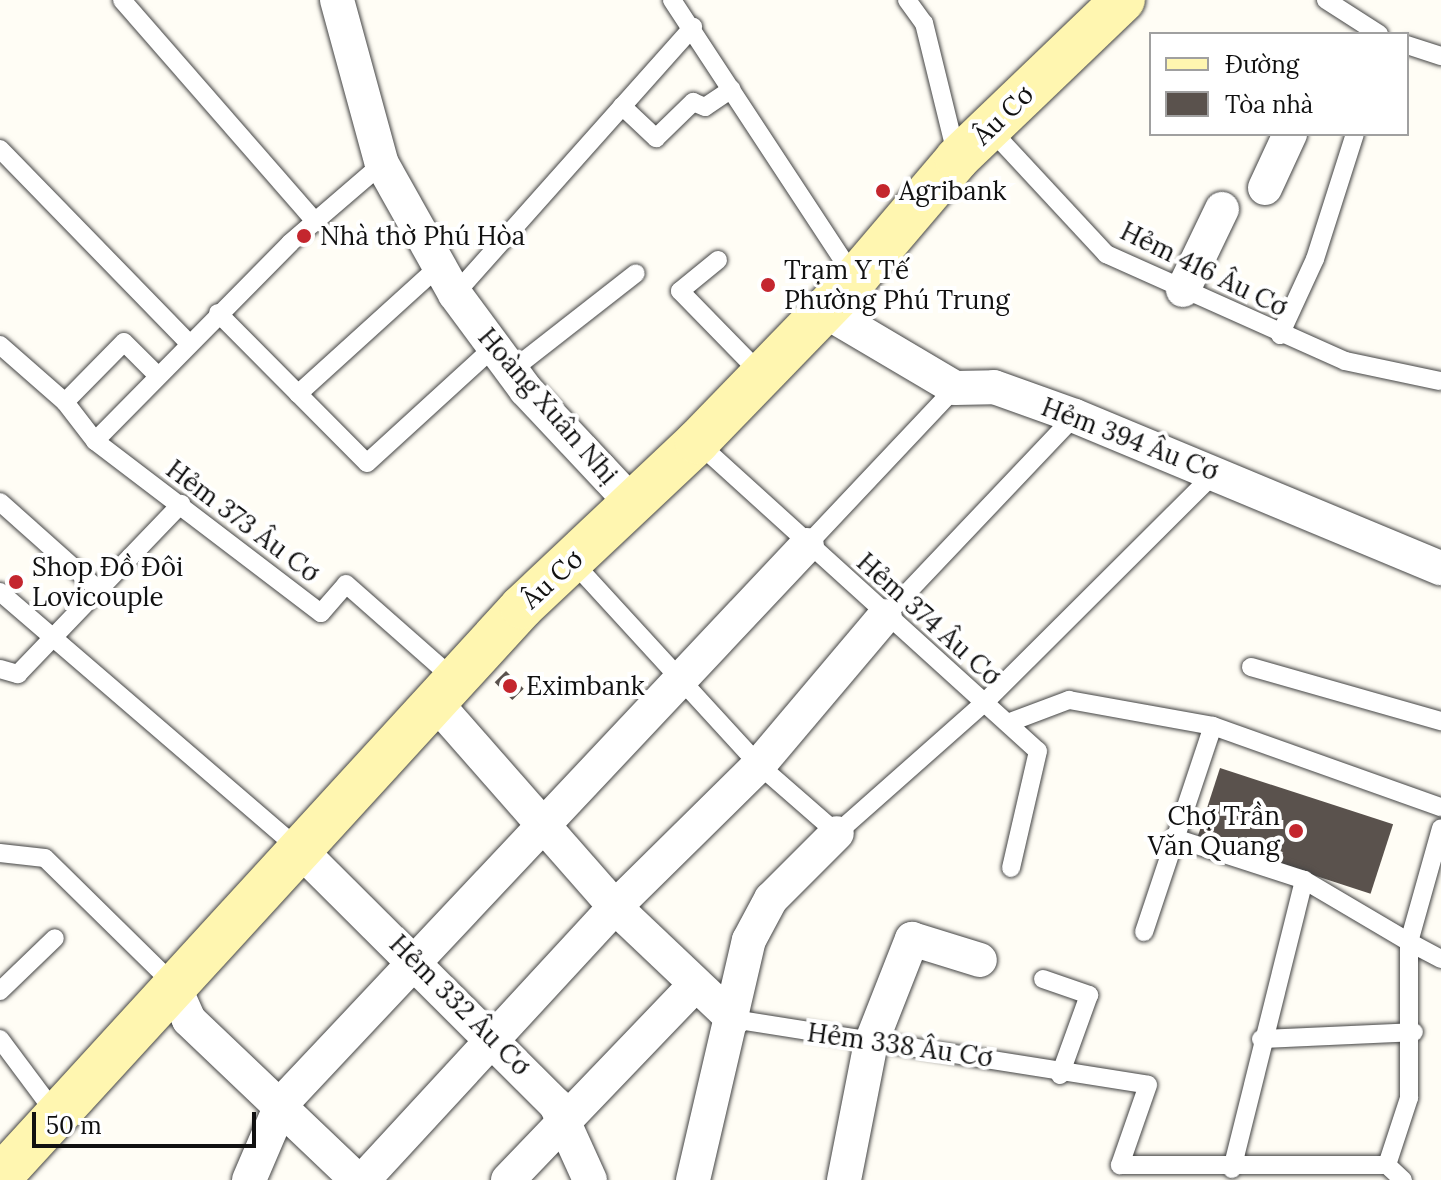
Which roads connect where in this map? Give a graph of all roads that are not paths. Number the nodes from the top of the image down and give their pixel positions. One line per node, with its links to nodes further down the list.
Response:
1 (122, 0): 21 (lane)
2 (337, 0): 18 (street, Hoàng Xuân Nhị)
3 (672, 0): 7 (lane)
4 (907, 0): 17 (lane)
5 (1326, 0): 8 (lane)
6 (1106, 6): 13 (main road, Âu Cơ)
7 (693, 27): 11 (lane); 12 (lane)
8 (1376, 32)
9 (1409, 46): 10 (lane)
10 (1441, 56)
11 (732, 89): 12 (lane); 24 (lane)
12 (622, 106): 25 (lane)
13 (990, 129): 17 (main road, Âu Cơ); 26 (lane, Hẻm 416 Âu Cơ)
14 (1289, 136): 19 (street)
15 (1354, 136): 29 (lane)
16 (0, 149): 30 (lane)
17 (957, 159): 24 (main road, Âu Cơ)
18 (382, 164): 21 (lane); 25 (street, Hoàng Xuân Nhị)
19 (1265, 188)
20 (1222, 209): 26 (street)
21 (315, 221): 28 (lane)
22 (718, 260): 33 (lane)
23 (636, 273): 32 (lane)
24 (855, 279): 27 (main road, Âu Cơ)
25 (447, 280): 32 (street, Hoàng Xuân Nhị); 37 (lane)
26 (1183, 290): 29 (lane, Hẻm 416 Âu Cơ)
27 (825, 311): 33 (main road, Âu Cơ); 36 (street)
28 (218, 313): 30 (lane); 37 (lane)
29 (1280, 335): 35 (lane, Hẻm 416 Âu Cơ)
30 (188, 342): 34 (lane)
31 (0, 345): 38 (lane, Hẻm 373 Âu Cơ)
32 (503, 359): 37 (lane); 44 (street, Hoàng Xuân Nhị)
33 (761, 374): 41 (main road, Âu Cơ)
34 (157, 375): 38 (lane); 40 (lane)
35 (1440, 381)
36 (955, 388): 39 (street, Hẻm 394 Âu Cơ); 46 (lane)
37 (298, 394)
38 (65, 402): 40 (lane, Hẻm 373 Âu Cơ)
39 (1075, 416): 42 (street, Hẻm 394 Âu Cơ); 51 (lane)
40 (95, 441): 45 (lane, Hẻm 373 Âu Cơ)
41 (697, 442): 44 (main road, Âu Cơ); 46 (lane, Hẻm 374 Âu Cơ)
42 (1216, 472): 48 (street, Hẻm 394 Âu Cơ); 57 (lane)
43 (0, 502): 49 (lane)
44 (632, 503): 47 (main road, Âu Cơ)
45 (181, 504): 49 (lane); 56 (lane, Hẻm 373 Âu Cơ)
46 (807, 545): 51 (lane, Hẻm 374 Âu Cơ); 55 (street)
47 (572, 561): 55 (lane); 56 (main road, Âu Cơ)
48 (1441, 568)
49 (100, 591): 52 (lane)
50 (0, 592): 52 (lane)
51 (885, 616): 57 (lane, Hẻm 374 Âu Cơ); 61 (street)
52 (54, 637): 54 (lane); 67 (lane)
53 (1251, 667): 59 (lane)
54 (0, 669)
55 (679, 678): 61 (lane); 63 (street)
56 (445, 691): 63 (street); 67 (main road, Âu Cơ)
57 (983, 704): 58 (lane, Hẻm 374 Âu Cơ); 65 (lane)
58 (1013, 721): 60 (lane); 70 (lane, Hẻm 374 Âu Cơ)
59 (1441, 721)
60 (1213, 726): 62 (lane); 66 (lane)
61 (759, 765): 65 (lane); 72 (street)
62 (1441, 807)
63 (541, 824): 72 (street); 76 (street)
64 (1441, 828): 68 (lane)
65 (837, 833): 83 (street)
66 (1175, 838): 71 (lane); 73 (lane)
67 (300, 850): 76 (street, Hẻm 332 Âu Cơ); 80 (main road, Âu Cơ)
68 (1437, 851): 75 (lane)
69 (0, 853): 80 (lane)
70 (1011, 868)
71 (1304, 880): 75 (lane); 87 (lane)
72 (615, 907): 81 (street); 85 (street)
73 (1144, 932)
74 (55, 938): 82 (lane)
75 (1409, 942): 77 (lane); 84 (lane)
76 (415, 957): 85 (street, Hẻm 332 Âu Cơ); 90 (street)
77 (1441, 959)
78 (980, 960): 88 (street)
79 (1043, 979): 89 (lane)
80 (173, 984): 90 (street); 91 (main road, Âu Cơ)
81 (695, 985): 83 (street); 92 (street)
82 (0, 991)
83 (733, 1019): 88 (lane, Hẻm 338 Âu Cơ); 100 (street)
84 (1414, 1032): 87 (lane); 93 (lane)
85 (496, 1038): 92 (street, Hẻm 332 Âu Cơ); 97 (street)
86 (0, 1039): 91 (lane)
87 (1261, 1039): 94 (lane)
88 (871, 1043): 89 (lane, Hẻm 338 Âu Cơ); 101 (street)
89 (1060, 1075): 94 (lane, Hẻm 338 Âu Cơ)
90 (282, 1103): 96 (street); 97 (street)
91 (56, 1114): 95 (main road, Âu Cơ)
92 (562, 1125): 98 (street); 99 (street, Hẻm 332 Âu Cơ)
93 (1387, 1165): 94 (lane, Hẻm 338 Âu Cơ); 102 (lane)
94 (1232, 1169)
95 (0, 1177)
96 (249, 1180)
97 (360, 1180)
98 (508, 1180)
99 (590, 1180)
100 (693, 1180)
101 (844, 1180)
102 (1403, 1180)

